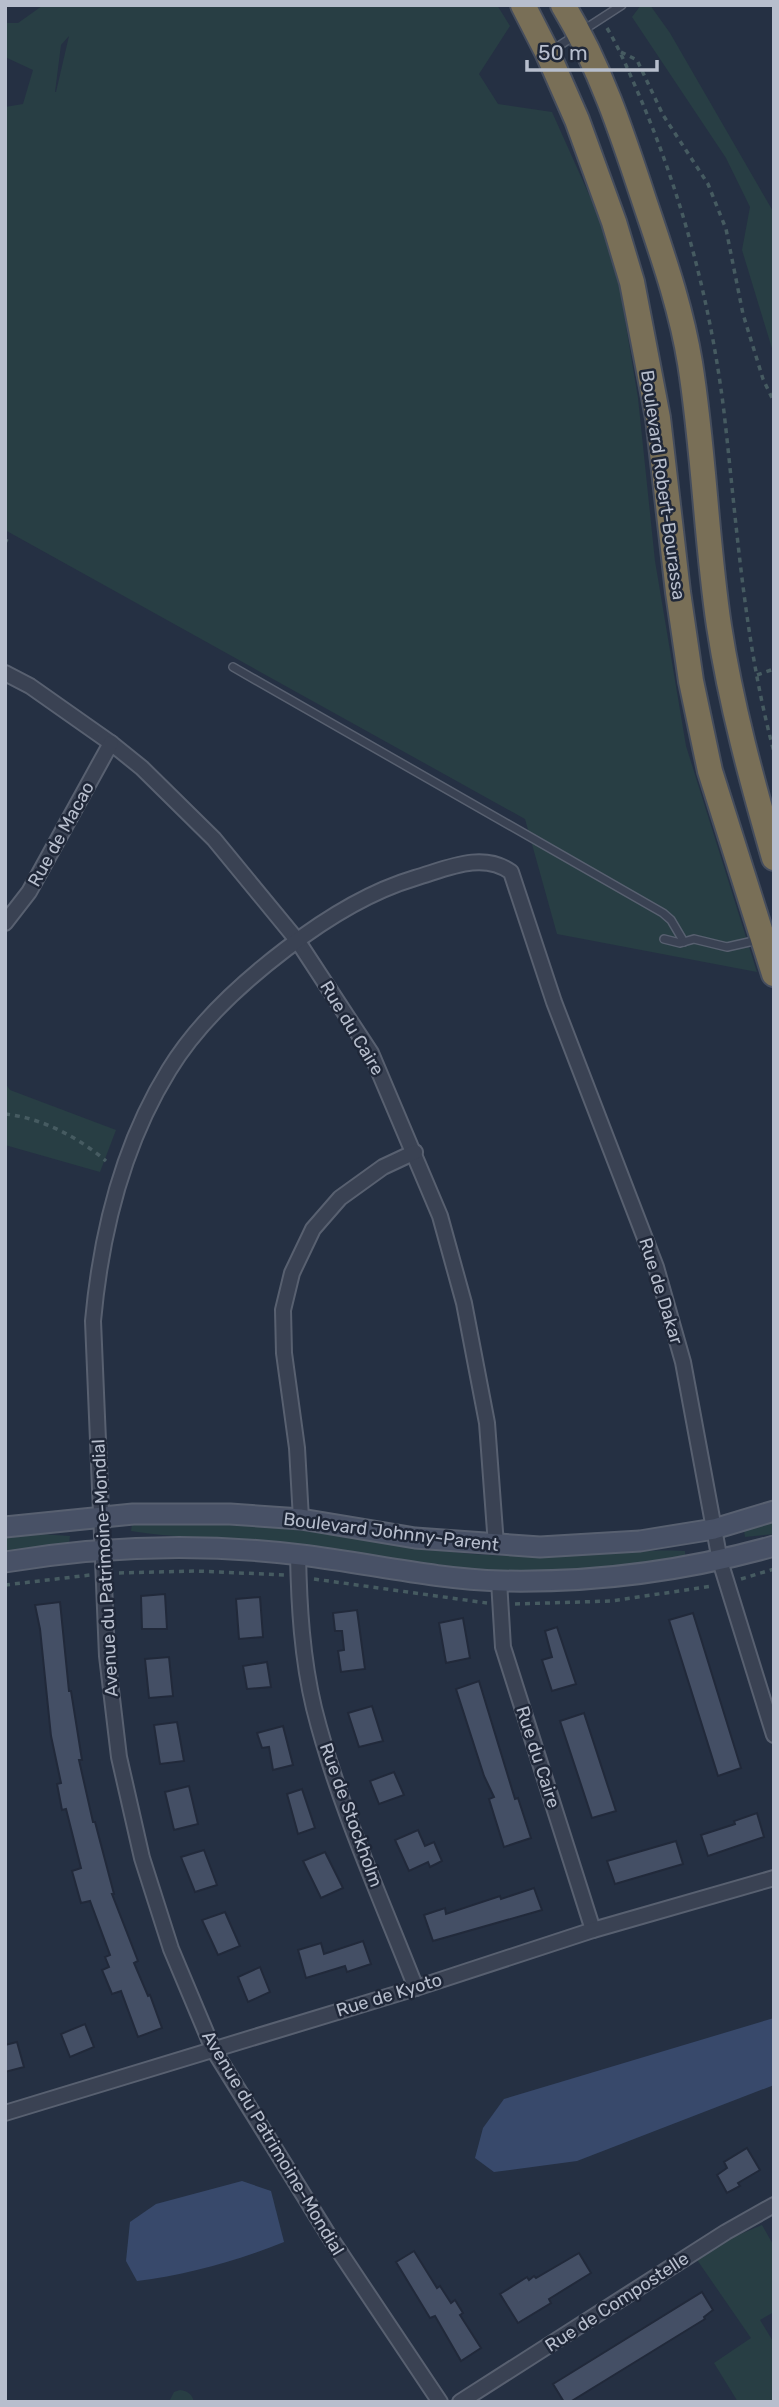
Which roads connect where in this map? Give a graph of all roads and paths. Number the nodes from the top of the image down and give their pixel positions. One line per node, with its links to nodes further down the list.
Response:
1 (523, 5): 6 (highway, Boulevard Robert-Bourassa)
2 (563, 5): 4 (highway, Boulevard Robert-Bourassa)
3 (622, 5): 4 (lane)
4 (580, 33): 6 (lane); 13 (highway, Boulevard Robert-Bourassa)
5 (620, 52): 7 (path)
6 (548, 54): 17 (highway, Boulevard Robert-Bourassa)
7 (774, 402)
8 (233, 667): 19 (lane)
9 (774, 670): 11 (path)
10 (5, 673): 12 (street, Rue du Caire)
11 (757, 674)
12 (111, 743): 15 (street, Rue de Macao); 18 (street, Rue du Caire)
13 (774, 858)
14 (500, 865): 18 (street, Avenue du Patrimoine-Mondial); 28 (street, Rue de Dakar)
15 (5, 923)
16 (664, 939): 19 (lane)
17 (762, 939): 19 (lane); 20 (highway, Boulevard Robert-Bourassa)
18 (297, 940): 22 (street, Rue du Caire); 25 (street, Avenue du Patrimoine-Mondial)
19 (684, 942)
20 (774, 974)
21 (5, 1114): 23 (path)
22 (415, 1152): 26 (street); 29 (street, Rue du Caire)
23 (106, 1161)
24 (774, 1511): 28 (street, Boulevard Johnny-Parent)
25 (100, 1517): 26 (street, Boulevard Johnny-Parent); 27 (street, Boulevard Johnny-Parent); 31 (street, Avenue du Patrimoine-Mondial)
26 (300, 1520): 29 (street, Boulevard Johnny-Parent)
27 (5, 1527)
28 (714, 1529): 29 (street, Boulevard Johnny-Parent); 33 (street, Rue de Dakar)
29 (496, 1545)
30 (774, 1546): 33 (street, Boulevard Johnny-Parent)
31 (102, 1549): 32 (street, Boulevard Johnny-Parent); 34 (street, Boulevard Johnny-Parent); 40 (street, Avenue du Patrimoine-Mondial)
32 (298, 1554): 35 (street, Boulevard Johnny-Parent); 39 (street, Rue de Stockholm)
33 (720, 1561): 35 (street, Boulevard Johnny-Parent); 36 (street, Rue de Dakar)
34 (5, 1562)
35 (499, 1581): 38 (street, Rue du Caire)
36 (774, 1735)
37 (774, 1878): 38 (street, Rue de Kyoto)
38 (593, 1930): 39 (street, Rue de Kyoto)
39 (416, 1988): 40 (street, Rue de Kyoto)
40 (213, 2049): 41 (street, Rue de Kyoto); 43 (street, Avenue du Patrimoine-Mondial)
41 (5, 2113)
42 (774, 2205): 44 (street, Rue de Compostelle)
43 (440, 2402)
44 (460, 2402)

